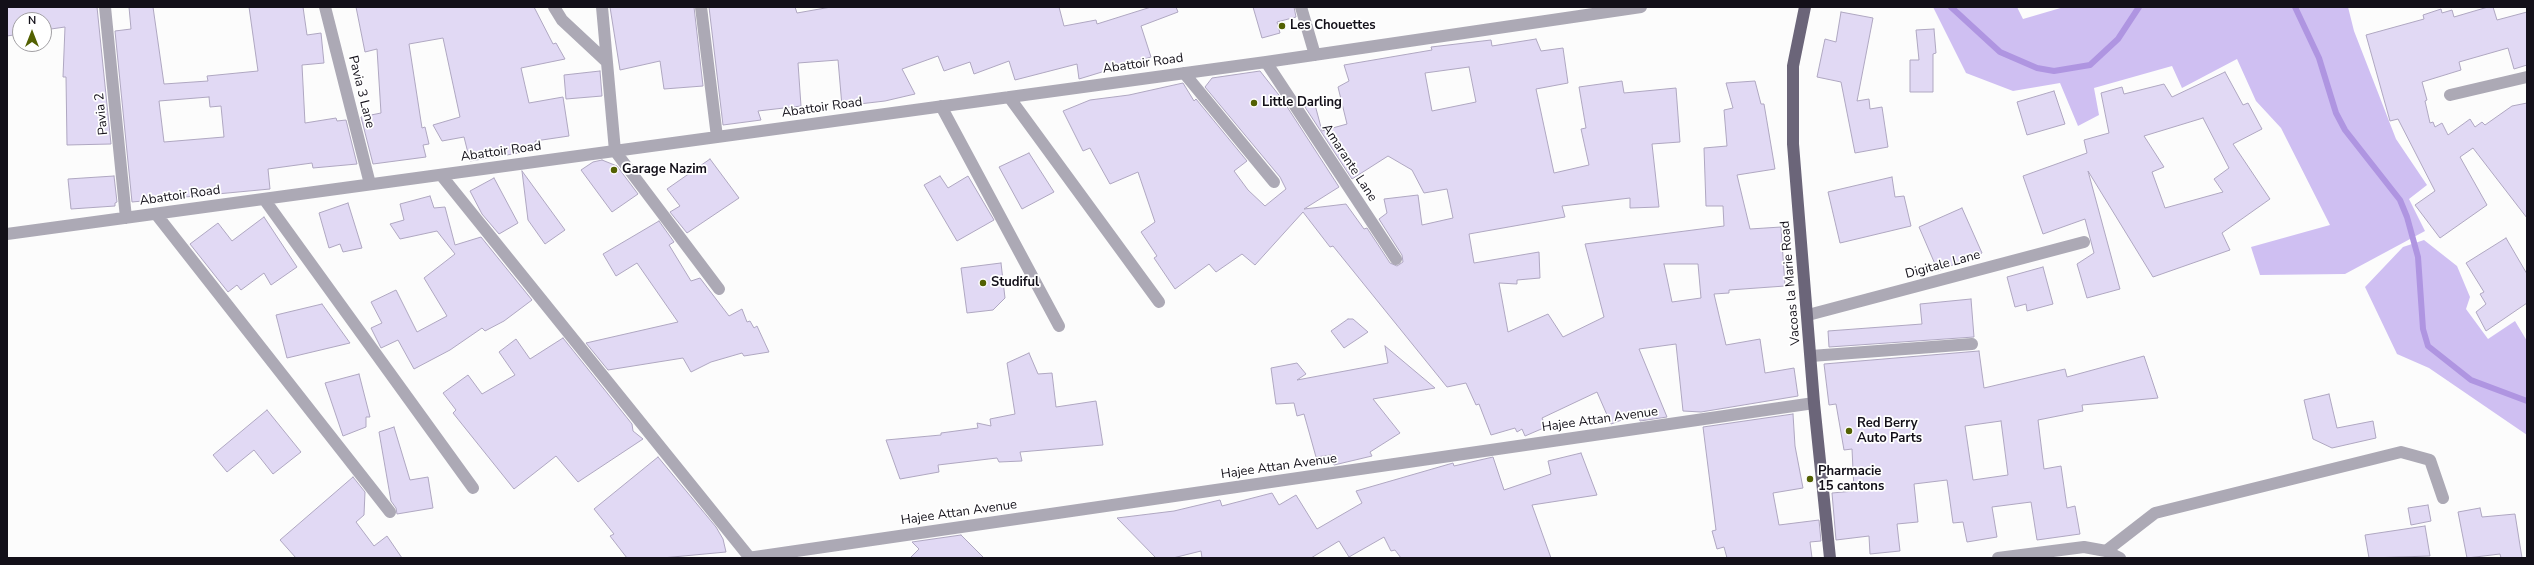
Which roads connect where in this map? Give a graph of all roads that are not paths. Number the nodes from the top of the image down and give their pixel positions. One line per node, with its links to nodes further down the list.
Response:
1 (105, 7): 24 (street, Pavia 2)
2 (325, 7): 21 (street, Pavia 3 Lane)
3 (554, 7): 10 (street)
4 (602, 7): 10 (street)
5 (701, 7): 17 (street)
6 (1301, 7): 9 (street)
7 (1641, 7): 9 (street, Abattoir Road)
8 (1804, 7): 30 (main road, Vacoas la Marie Road)
9 (1315, 55): 11 (street, Abattoir Road)
10 (607, 62): 18 (street)
11 (1266, 62): 12 (street, Abattoir Road); 27 (street, Amarante Lane)
12 (1184, 73): 15 (street, Abattoir Road); 20 (street)
13 (2527, 76): 14 (street)
14 (2450, 95)
15 (1009, 97): 16 (street, Abattoir Road); 29 (street)
16 (942, 106): 17 (street, Abattoir Road); 31 (street)
17 (716, 137): 18 (street, Abattoir Road)
18 (615, 151): 19 (street, Abattoir Road); 28 (street)
19 (441, 175): 21 (street, Abattoir Road); 39 (street)
20 (1274, 182)
21 (370, 184): 22 (street, Abattoir Road)
22 (264, 199): 23 (street, Abattoir Road); 35 (street)
23 (156, 214): 24 (street, Abattoir Road); 37 (street)
24 (126, 218): 25 (street, Abattoir Road)
25 (7, 234)
26 (2084, 242): 30 (street, Digitale Lane)
27 (1396, 259)
28 (719, 289)
29 (1159, 302)
30 (1808, 315): 33 (main road, Vacoas la Marie Road)
31 (1059, 326)
32 (1972, 344): 33 (street)
33 (1811, 356): 34 (main road, Vacoas la Marie Road)
34 (1814, 403): 39 (street, Hajee Attan Avenue); 40 (main road, Vacoas la Marie Road)
35 (473, 488)
36 (2443, 498): 38 (street)
37 (390, 512)
38 (2106, 551): 41 (street); 42 (street)
39 (749, 558)
40 (1830, 558)
41 (1998, 558)
42 (2120, 558)

